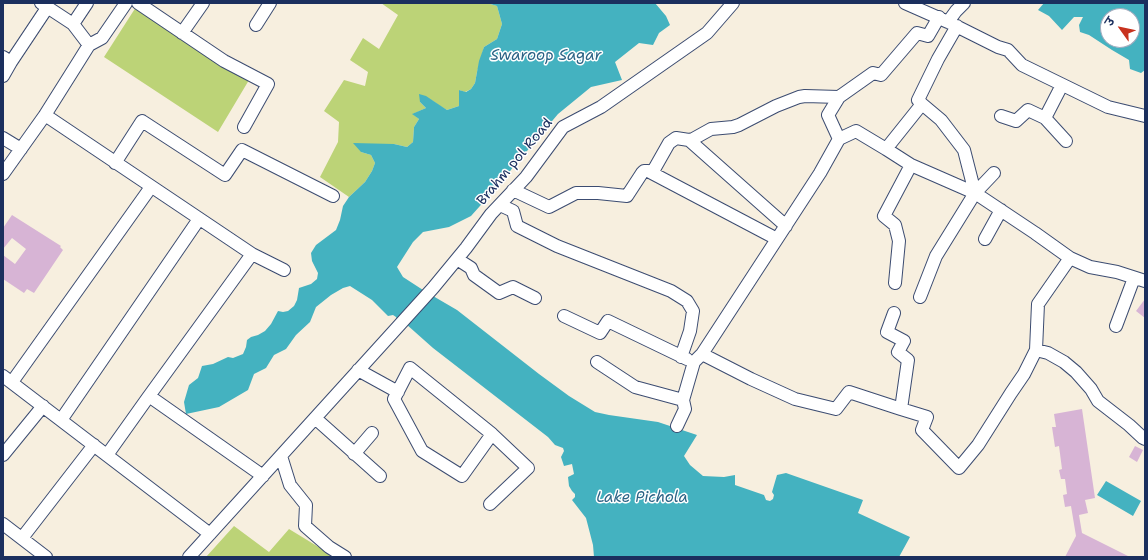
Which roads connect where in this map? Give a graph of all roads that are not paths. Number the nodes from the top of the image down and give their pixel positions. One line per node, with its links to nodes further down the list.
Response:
1 (87, 3): 11 (street)
2 (126, 3): 14 (street)
3 (138, 3): 13 (street)
4 (202, 3): 13 (street)
5 (270, 3): 12 (street)
6 (733, 3): 37 (street, Brahm pol Road)
7 (904, 3): 10 (street)
8 (964, 3): 10 (street)
9 (44, 5): 11 (street); 15 (street)
10 (948, 22): 17 (street); 18 (street); 19 (street)
11 (73, 24): 14 (street)
12 (256, 25)
13 (182, 33): 24 (street)
14 (89, 45): 20 (street)
15 (7, 59): 16 (street)
16 (3, 76)
17 (1062, 86): 22 (street); 23 (street)
18 (839, 98): 26 (street); 27 (street)
19 (922, 104): 30 (street); 38 (street)
20 (45, 116): 29 (street); 31 (street)
21 (1001, 116): 23 (street)
22 (1145, 116)
23 (1045, 118): 28 (street)
24 (244, 127)
25 (3, 138): 29 (street)
26 (839, 138): 30 (street); 43 (street)
27 (689, 140): 33 (street); 43 (street)
28 (1066, 141)
29 (21, 149): 35 (street)
30 (886, 149): 32 (street)
31 (115, 162): 36 (street); 39 (street)
32 (911, 165): 38 (street); 51 (street)
33 (652, 173): 37 (street); 44 (street)
34 (994, 173): 38 (street)
35 (3, 174)
36 (151, 187): 42 (street); 62 (street)
37 (513, 190): 40 (street, Brahm pol Road)
38 (975, 194): 41 (street); 52 (street)
39 (334, 196)
40 (500, 205): 47 (street, Brahm pol Road); 58 (street)
41 (1001, 210): 45 (street); 48 (street)
42 (199, 219): 46 (street); 69 (street)
43 (786, 226): 44 (street)
44 (777, 239): 59 (street)
45 (985, 240)
46 (252, 254): 49 (street); 64 (street)
47 (457, 258): 53 (street); 61 (street, Brahm pol Road)
48 (1070, 258): 50 (street); 57 (street)
49 (284, 270)
50 (1140, 280): 56 (street)
51 (895, 283)
52 (920, 297)
53 (535, 298)
54 (894, 313): 67 (street)
55 (564, 316): 58 (street)
56 (1116, 326)
57 (1036, 350): 67 (street); 73 (street)
58 (681, 356): 59 (street)
59 (698, 358): 65 (street); 67 (street)
60 (597, 362): 65 (street)
61 (358, 370): 63 (street); 68 (street, Brahm pol Road)
62 (7, 379): 66 (street)
63 (398, 392): 72 (street); 72 (street)
64 (149, 396): 77 (street); 79 (street)
65 (683, 400): 70 (street)
66 (43, 406): 69 (street); 76 (street)
67 (901, 409)
68 (315, 418): 75 (street); 78 (street, Brahm pol Road)
69 (61, 420): 74 (street)
70 (678, 426)
71 (372, 433): 75 (street)
72 (492, 434): 81 (street)
73 (1145, 439)
74 (94, 445): 77 (street); 84 (street)
75 (354, 454): 80 (street)
76 (3, 455)
77 (107, 455): 83 (street)
78 (281, 456): 79 (street, Brahm pol Road); 87 (street)
79 (263, 476): 83 (street, Brahm pol Road)
80 (380, 476)
81 (490, 504)
82 (3, 524): 84 (street)
83 (210, 534): 86 (street, Brahm pol Road)
84 (22, 538): 85 (street)
85 (46, 557)
86 (189, 557)
87 (345, 557)

